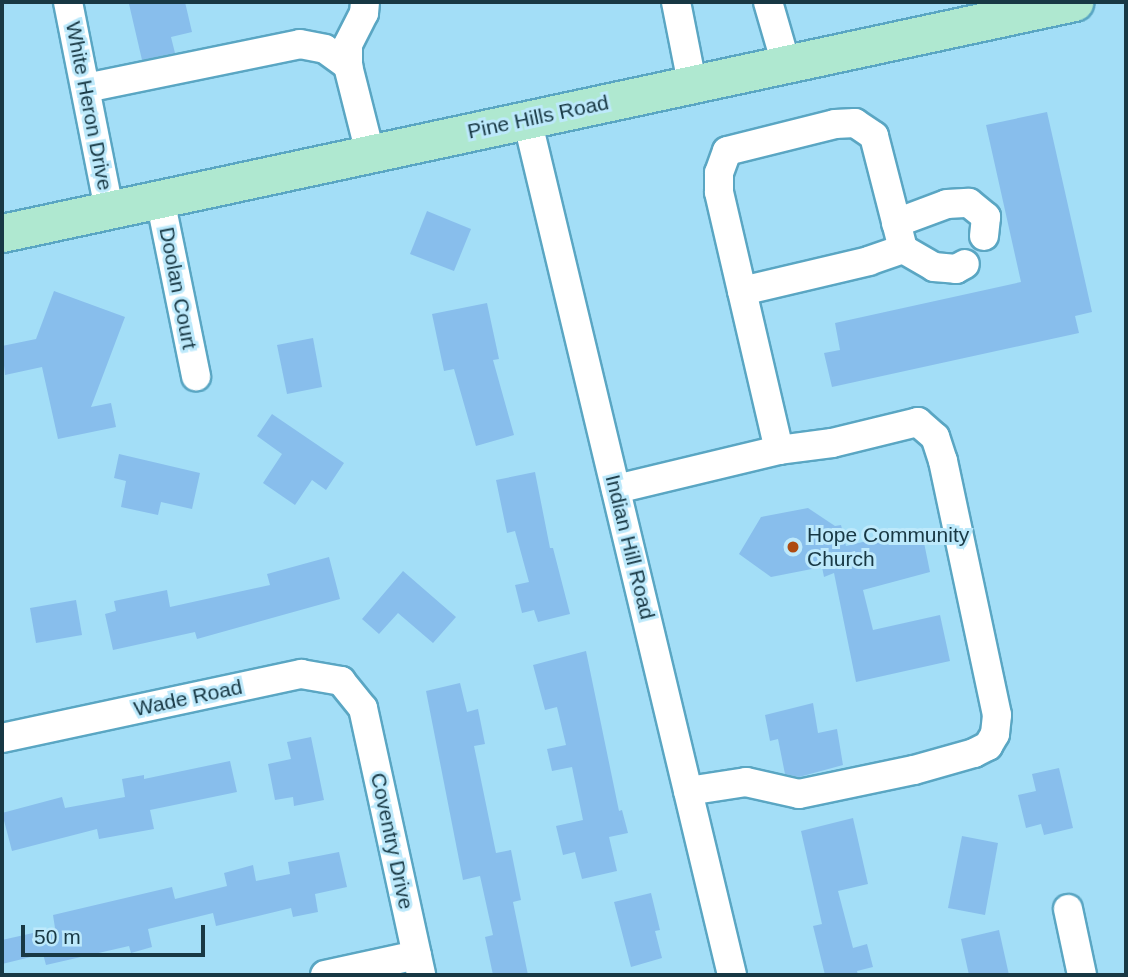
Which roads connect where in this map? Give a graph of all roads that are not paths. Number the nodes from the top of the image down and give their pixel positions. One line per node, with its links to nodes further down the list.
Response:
1 (68, 2): 10 (street, White Heron Drive)
2 (365, 2): 8 (street)
3 (676, 2): 9 (street)
4 (768, 2): 7 (street)
5 (1074, 2): 6 (main road, Pine Hills Road)
6 (965, 13): 7 (main road, Pine Hills Road)
7 (786, 64): 9 (main road, Pine Hills Road)
8 (348, 66): 10 (street); 12 (street)
9 (692, 83): 11 (main road, Pine Hills Road)
10 (86, 88): 14 (street, White Heron Drive)
11 (527, 119): 12 (main road, Pine Hills Road); 22 (street, Indian Hill Road)
12 (370, 153): 13 (main road, Pine Hills Road)
13 (160, 199): 14 (main road, Pine Hills Road); 20 (street, Doolan Court)
14 (109, 210): 15 (main road, Pine Hills Road)
15 (2, 233)
16 (900, 236): 17 (street); 18 (street); 19 (street); 19 (street)
17 (984, 236)
18 (965, 264)
19 (742, 291): 21 (street)
20 (196, 376)
21 (779, 450): 22 (street); 25 (street)
22 (616, 489): 25 (street, Indian Hill Road)
23 (363, 708): 24 (street, Wade Road); 27 (street, Coventry Drive)
24 (2, 738)
25 (688, 790): 29 (street, Indian Hill Road)
26 (1068, 909): 30 (street)
27 (419, 965): 28 (street)
28 (325, 975)
29 (732, 975)
30 (1082, 975)

